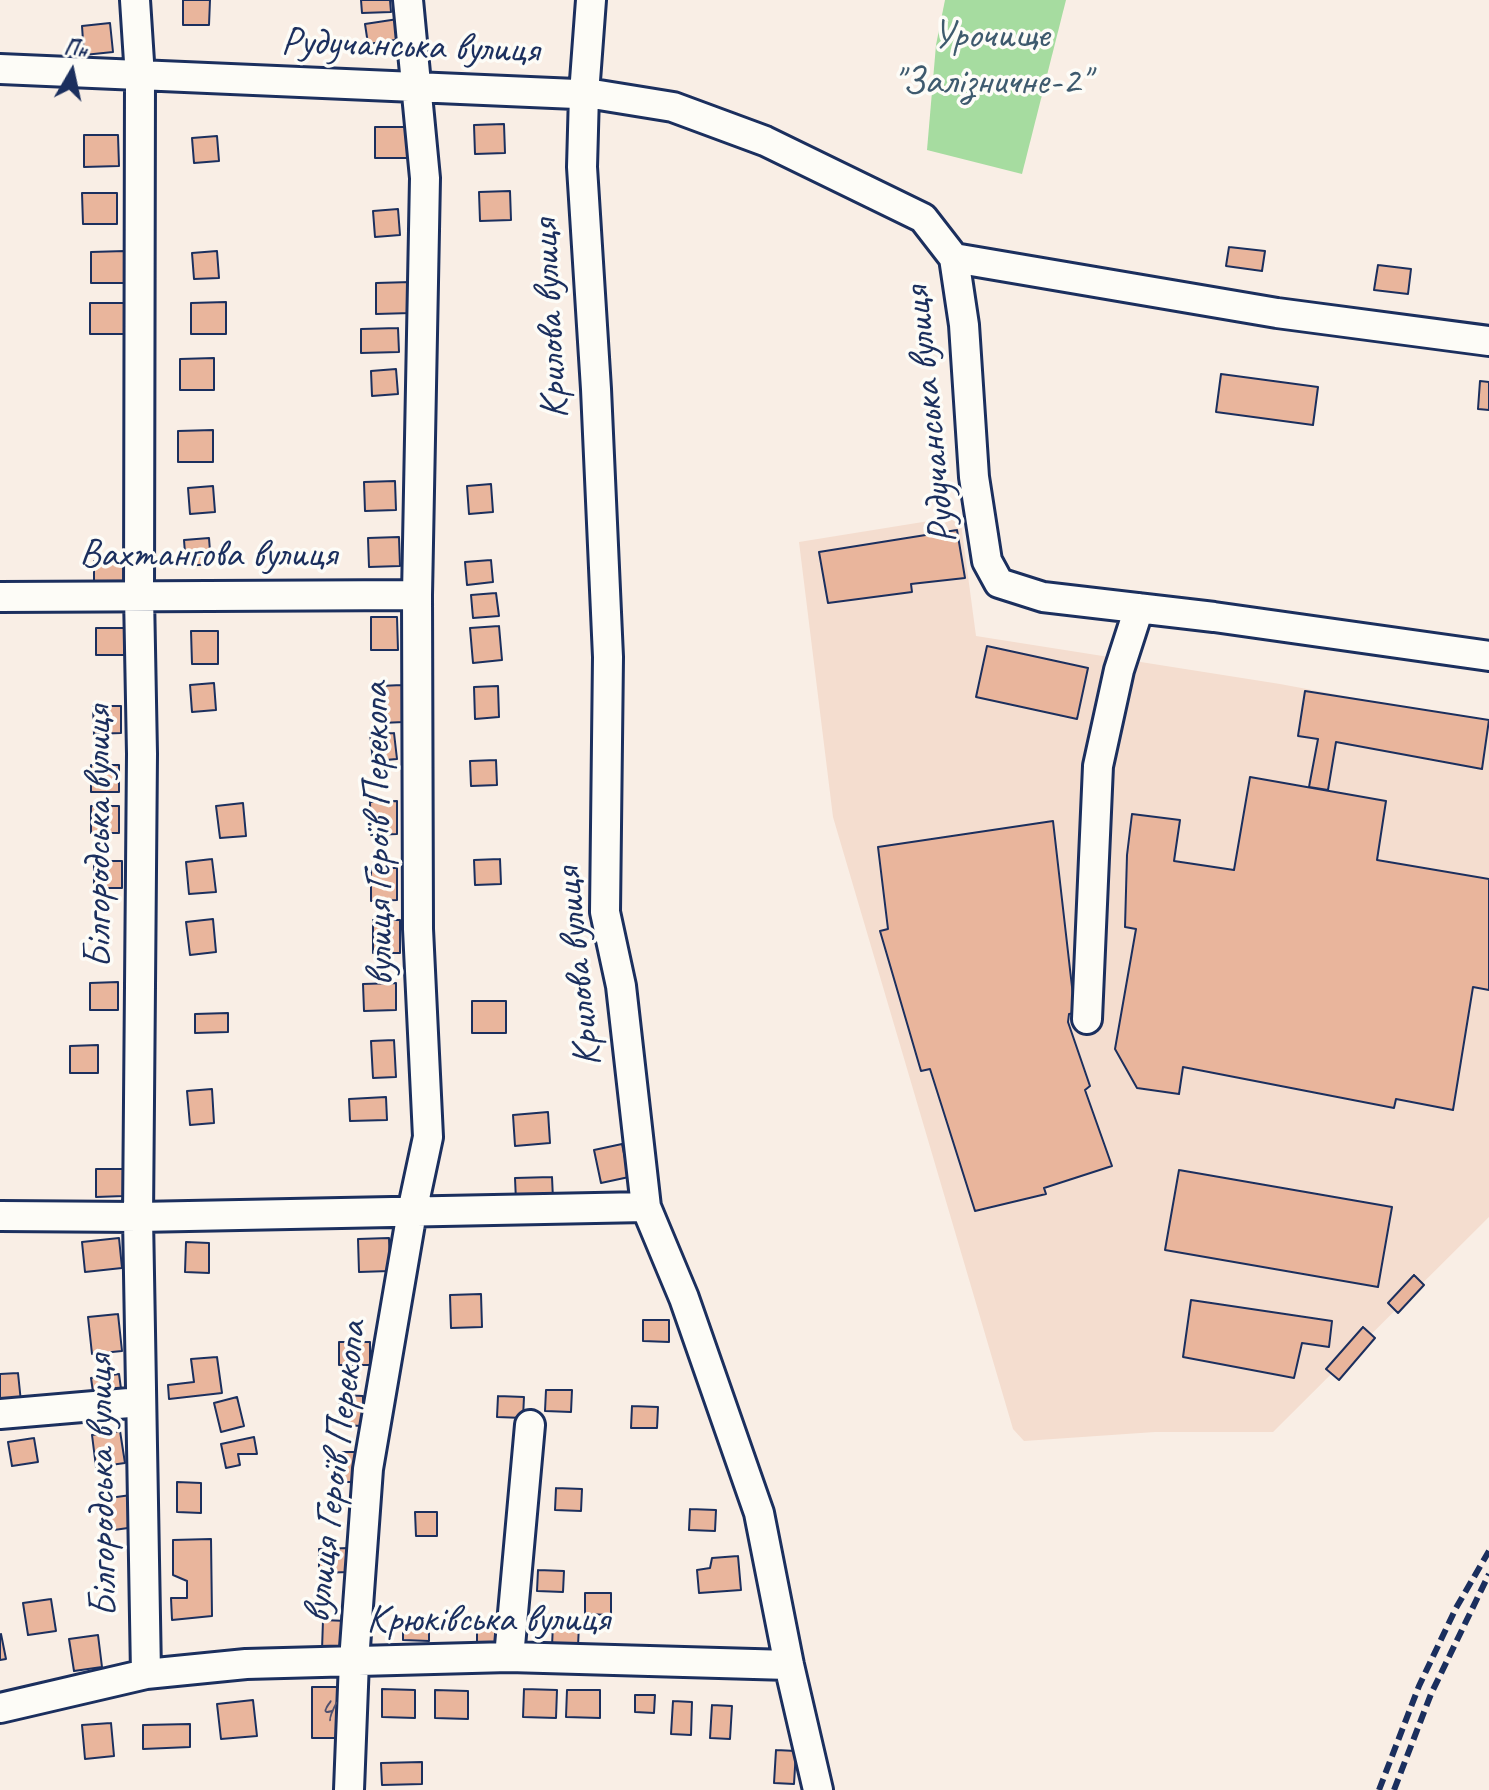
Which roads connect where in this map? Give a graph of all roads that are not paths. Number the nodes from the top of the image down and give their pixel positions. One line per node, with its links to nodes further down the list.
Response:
1 (135, 0): 5 (street, Білгородська вулиця)
2 (408, 0): 6 (street, вулиця Героїв Перекопа)
3 (591, 0): 7 (street, Крилова вулиця)
4 (0, 69): 5 (street, Рудучанська вулиця)
5 (140, 77): 6 (street, Рудучанська вулиця); 10 (street, Білгородська вулиця)
6 (418, 86): 7 (street, Рудучанська вулиця); 11 (street, вулиця Героїв Перекопа)
7 (584, 94): 8 (street, Рудучанська вулиця); 16 (street, Крилова вулиця)
8 (954, 258): 9 (street); 13 (street, Рудучанська вулиця)
9 (1489, 341)
10 (139, 595): 11 (street, Вахтангова вулиця); 12 (street, Вахтангова вулиця); 19 (street, Білгородська вулиця)
11 (417, 595): 17 (street, вулиця Героїв Перекопа)
12 (0, 597)
13 (1139, 608): 14 (street, Рудучанська вулиця); 15 (street)
14 (1489, 656)
15 (1087, 1019)
16 (646, 1207): 17 (street); 25 (street, Крилова вулиця)
17 (412, 1212): 19 (street); 24 (street, вулиця Героїв Перекопа)
18 (0, 1216): 19 (street)
19 (138, 1217): 20 (street, Білгородська вулиця)
20 (141, 1402): 21 (street); 26 (street, Білгородська вулиця)
21 (0, 1414)
22 (530, 1425): 23 (street)
23 (509, 1657): 24 (street, Крюківська вулиця); 25 (street, Крюківська вулиця)
24 (354, 1661): 26 (street, Крюківська вулиця); 28 (street, вулиця Героїв Перекопа)
25 (789, 1665): 29 (street, Крилова вулиця)
26 (146, 1674): 27 (street, Крюківська вулиця)
27 (0, 1708)
28 (349, 1790)
29 (818, 1790)

